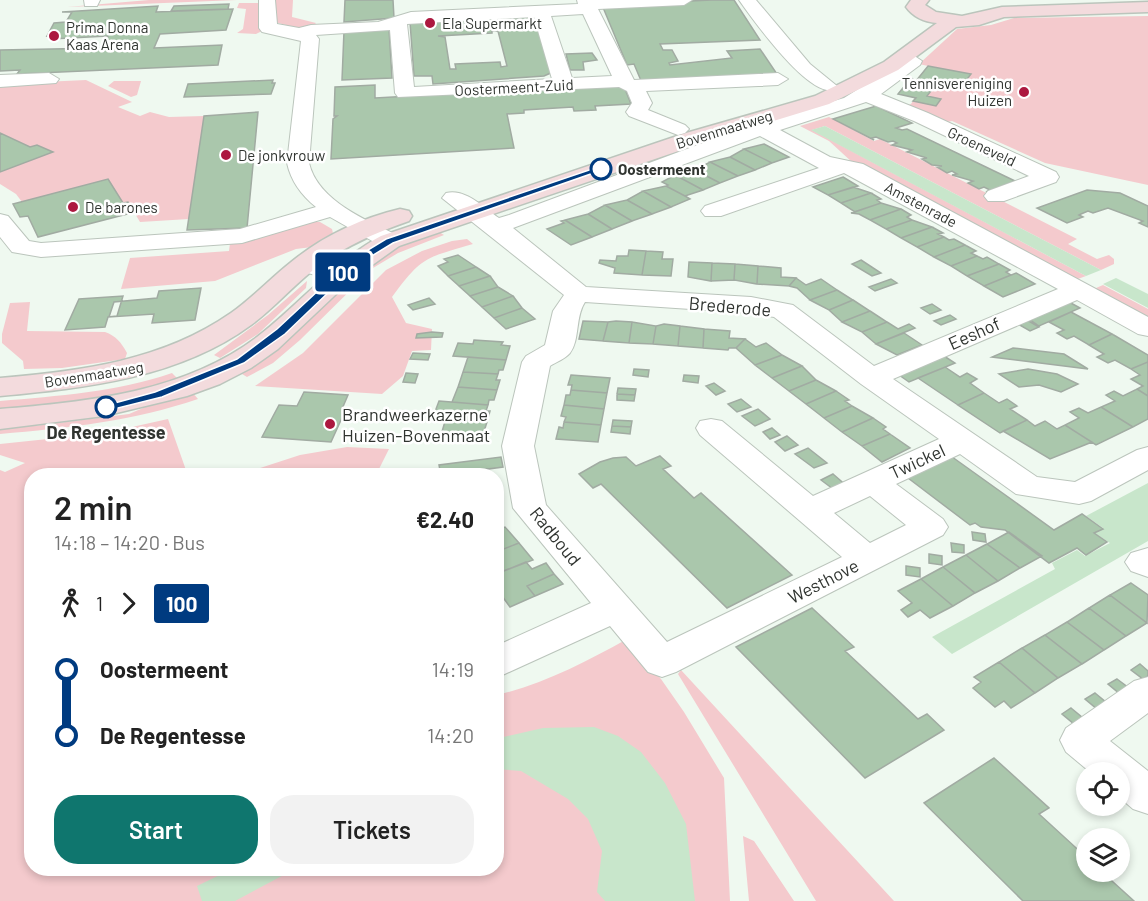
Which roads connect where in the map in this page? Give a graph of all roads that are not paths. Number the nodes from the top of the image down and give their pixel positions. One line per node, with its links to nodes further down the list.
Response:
1 (267, 0): 11 (street)
2 (684, 0): 5 (street)
3 (747, 0): 18 (street)
4 (1109, 0): 6 (street)
5 (586, 4): 8 (street); 17 (street)
6 (986, 6): 7 (street); 10 (street)
7 (1148, 7)
8 (542, 11): 9 (street); 16 (street)
9 (406, 13): 11 (street); 16 (street, Oostermeent-Zuid)
10 (934, 13): 18 (street, Bovenmaatweg); 25 (street, Bovenmaatweg)
11 (300, 34): 24 (street)
12 (913, 61): 19 (street, Bovenmaatweg)
13 (49, 79): 15 (street)
14 (778, 79): 17 (street, Oostermeent-Zuid)
15 (0, 81)
16 (564, 85): 17 (street, Oostermeent-Zuid)
17 (629, 86): 20 (street)
18 (827, 86): 20 (street, Bovenmaatweg)
19 (866, 94): 21 (street, Bovenmaatweg); 23 (street, Groeneveld)
20 (678, 129): 25 (street, Bovenmaatweg)
21 (762, 129): 22 (street, Amstenrade); 25 (street, Bovenmaatweg)
22 (840, 166): 26 (street); 31 (street, Amstenrade)
23 (996, 196)
24 (333, 209): 27 (street); 28 (street)
25 (474, 212): 28 (street, Bovenmaatweg); 32 (street)
26 (713, 212)
27 (0, 221)
28 (377, 235): 29 (street, Bovenmaatweg); 30 (street, Bovenmaatweg)
29 (304, 265): 30 (street); 35 (street, Bovenmaatweg)
30 (341, 273): 36 (street, Bovenmaatweg)
31 (1076, 288): 33 (street, Amstenrade); 34 (street, Eeshof)
32 (579, 294): 34 (street, Brederode); 43 (street, Radboud)
33 (1148, 328)
34 (871, 378): 38 (street, Brederode)
35 (0, 387)
36 (0, 419)
37 (711, 428): 41 (street, Westhove)
38 (961, 441): 39 (street, Brederode); 40 (street, Twickel)
39 (1148, 457)
40 (873, 482): 41 (street, Twickel); 42 (street, Twickel)
41 (810, 511): 42 (street, Westhove)
42 (867, 559): 45 (street, Westhove)
43 (616, 607): 44 (street); 45 (street, Radboud)
44 (504, 659)
45 (663, 662)
46 (1148, 692): 47 (street)
47 (1148, 796)

